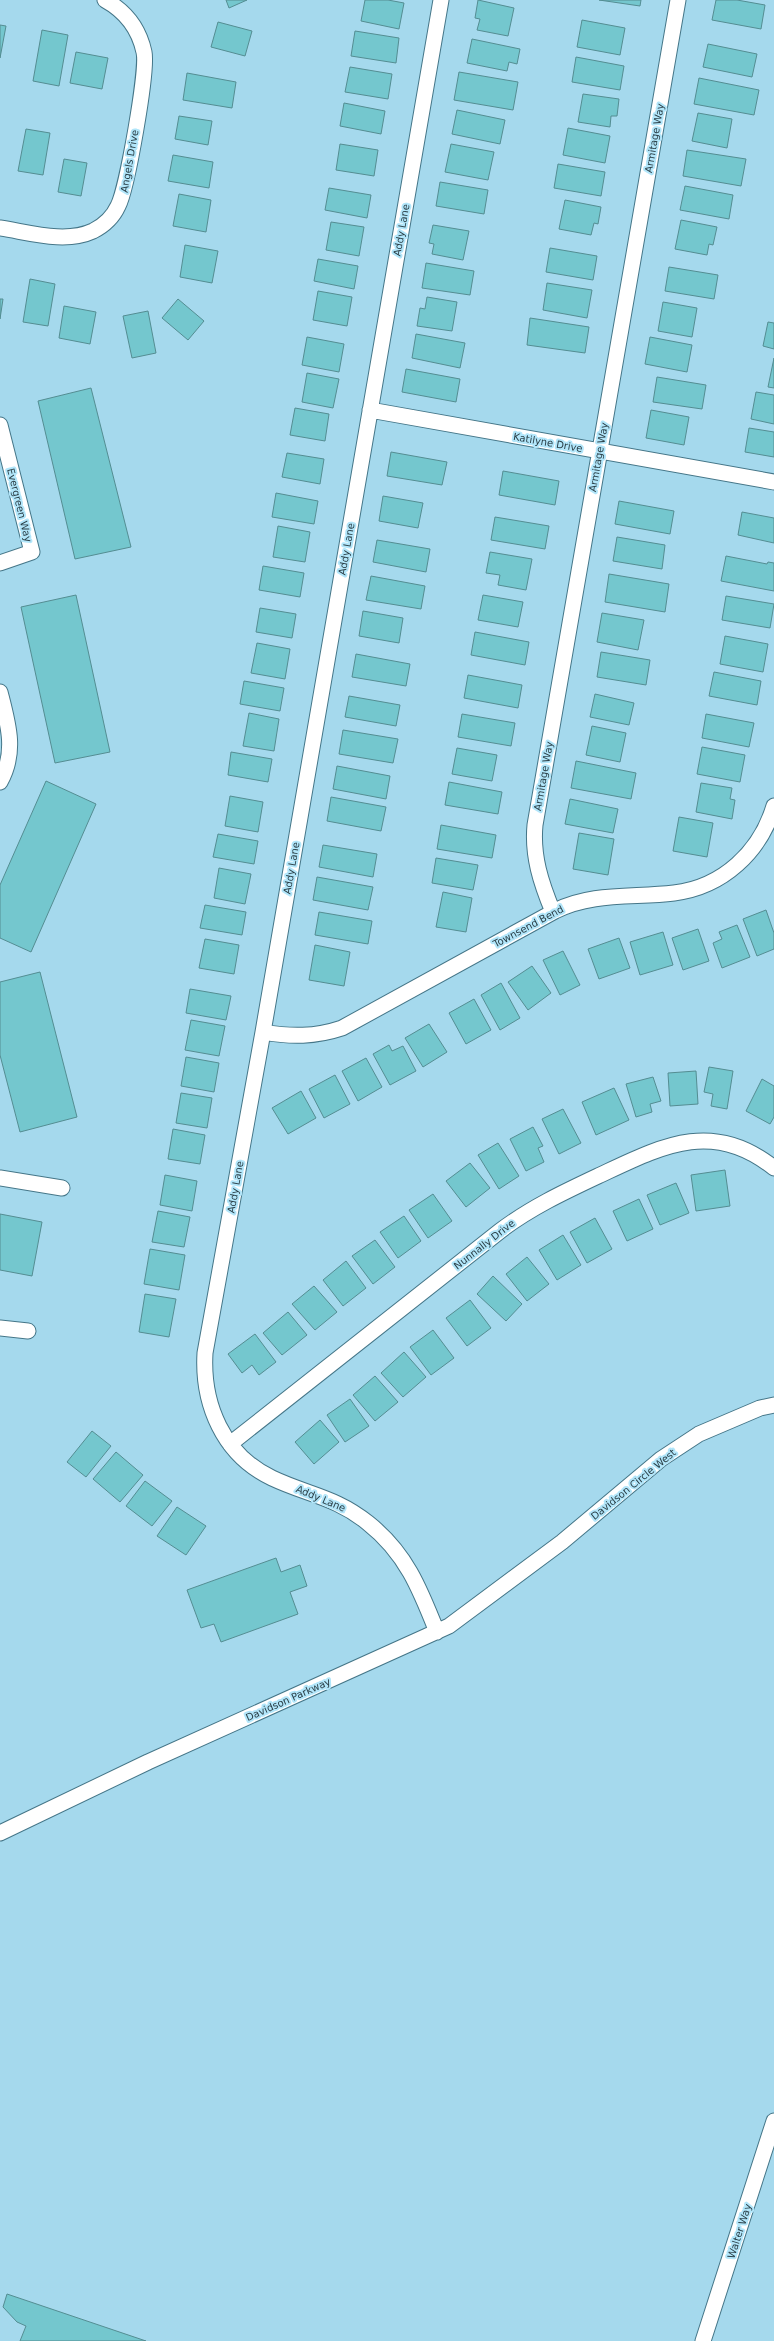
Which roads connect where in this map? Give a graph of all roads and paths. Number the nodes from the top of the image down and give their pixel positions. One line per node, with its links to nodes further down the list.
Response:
1 (105, 0): 4 (street, Angels Drive)
2 (441, 0): 5 (street, Addy Lane)
3 (678, 0): 7 (street, Armitage Way)
4 (0, 228)
5 (370, 410): 7 (street, Katilyne Drive); 14 (street, Addy Lane)
6 (0, 425): 9 (street, Evergreen Way)
7 (599, 451): 8 (street, Katilyne Drive); 13 (street, Armitage Way)
8 (774, 482)
9 (0, 563)
10 (0, 692): 11 (street)
11 (0, 782)
12 (774, 806): 13 (street, Townsend Bend)
13 (553, 912): 14 (street, Townsend Bend)
14 (263, 1032): 21 (street, Addy Lane)
15 (774, 1168): 21 (street, Nunnally Drive)
16 (0, 1178): 17 (street)
17 (62, 1188)
18 (0, 1328): 19 (street)
19 (28, 1331)
20 (774, 1405): 22 (street, Davidson Circle West)
21 (230, 1444): 23 (street, Addy Lane)
22 (562, 1542): 23 (street, Davidson Parkway)
23 (438, 1632): 24 (street, Davidson Parkway)
24 (0, 1834)
25 (774, 2121): 26 (street, Walter Way)
26 (703, 2341)

